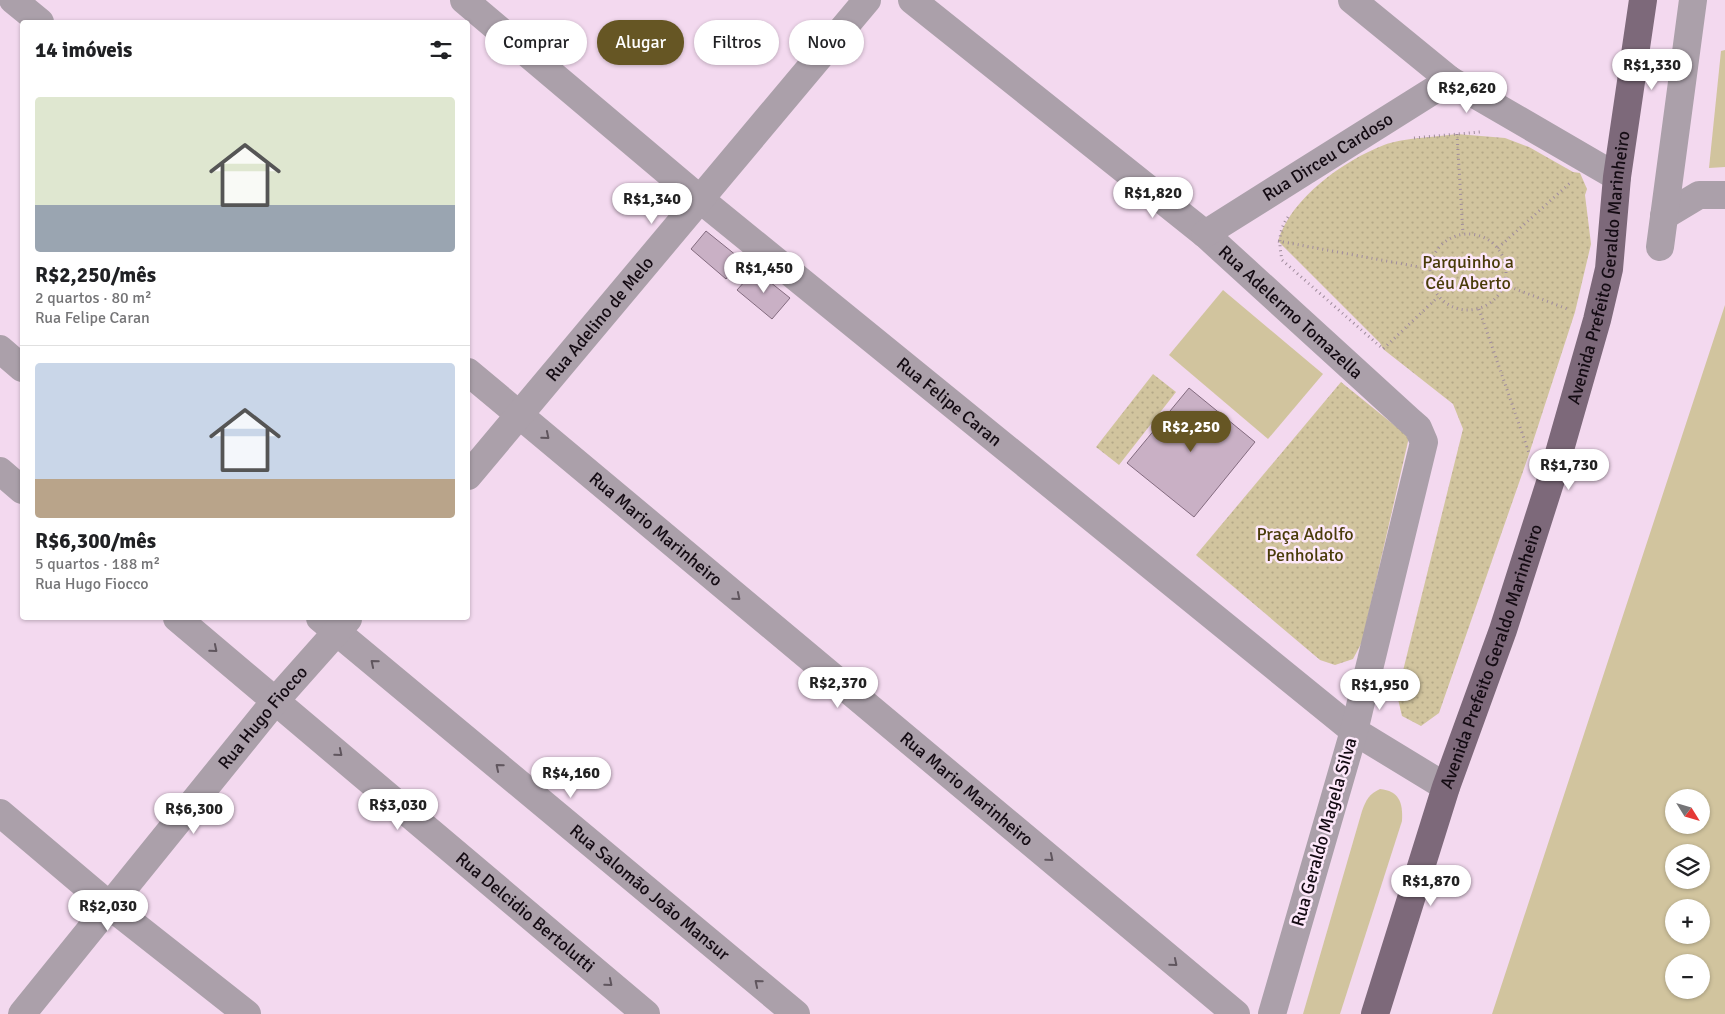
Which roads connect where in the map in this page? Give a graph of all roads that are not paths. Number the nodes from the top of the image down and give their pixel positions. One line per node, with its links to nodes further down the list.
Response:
1 (13, 0): 8 (street)
2 (464, 0): 12 (street, Rua Felipe Caran)
3 (867, 0): 12 (street, Rua Adelino de Melo)
4 (912, 0): 14 (street, Rua Adelermo Tomazella)
5 (1352, 0): 9 (street)
6 (1644, 0): 10 (main road, Avenida Prefeito Geraldo Marinheiro)
7 (1693, 0): 13 (street)
8 (38, 20)
9 (1450, 80): 10 (street); 14 (street, Rua Dirceu Cardoso)
10 (1617, 177): 28 (main road, Avenida Prefeito Geraldo Marinheiro)
11 (1725, 195): 13 (street)
12 (701, 200): 19 (street, Rua Adelino de Melo); 27 (street, Rua Felipe Caran)
13 (1664, 216): 15 (street)
14 (1205, 234): 20 (street, Rua Adelermo Tomazella)
15 (1660, 247)
16 (0, 349): 17 (street)
17 (20, 366)
18 (470, 374): 19 (street, Rua Mario Marinheiro)
19 (519, 414): 22 (street, Rua Adelino de Melo); 35 (street, Rua Mario Marinheiro, one-way to 35)
20 (1409, 420): 27 (street, Rua Geraldo Magela Silva)
21 (0, 471): 23 (street)
22 (470, 474)
23 (20, 488)
24 (179, 620): 26 (street, Rua Delcidio Bertolutti, one-way to 26)
25 (335, 622): 26 (street, Rua Hugo Fiocco); 34 (street, Rua Salomão João Mansur, one-way to 25)
26 (276, 700): 30 (street, Rua Hugo Fiocco); 33 (street, Rua Delcidio Bertolutti, one-way to 33)
27 (1354, 731): 28 (street, Rua Felipe Caran); 36 (street, Rua Geraldo Magela Silva)
28 (1446, 787): 37 (main road, Avenida Prefeito Geraldo Marinheiro)
29 (0, 813): 30 (street)
30 (110, 906): 31 (street, Rua Hugo Fiocco); 32 (street)
31 (22, 1014)
32 (247, 1014)
33 (646, 1014)
34 (796, 1014)
35 (1236, 1014)
36 (1272, 1014)
37 (1375, 1014)

